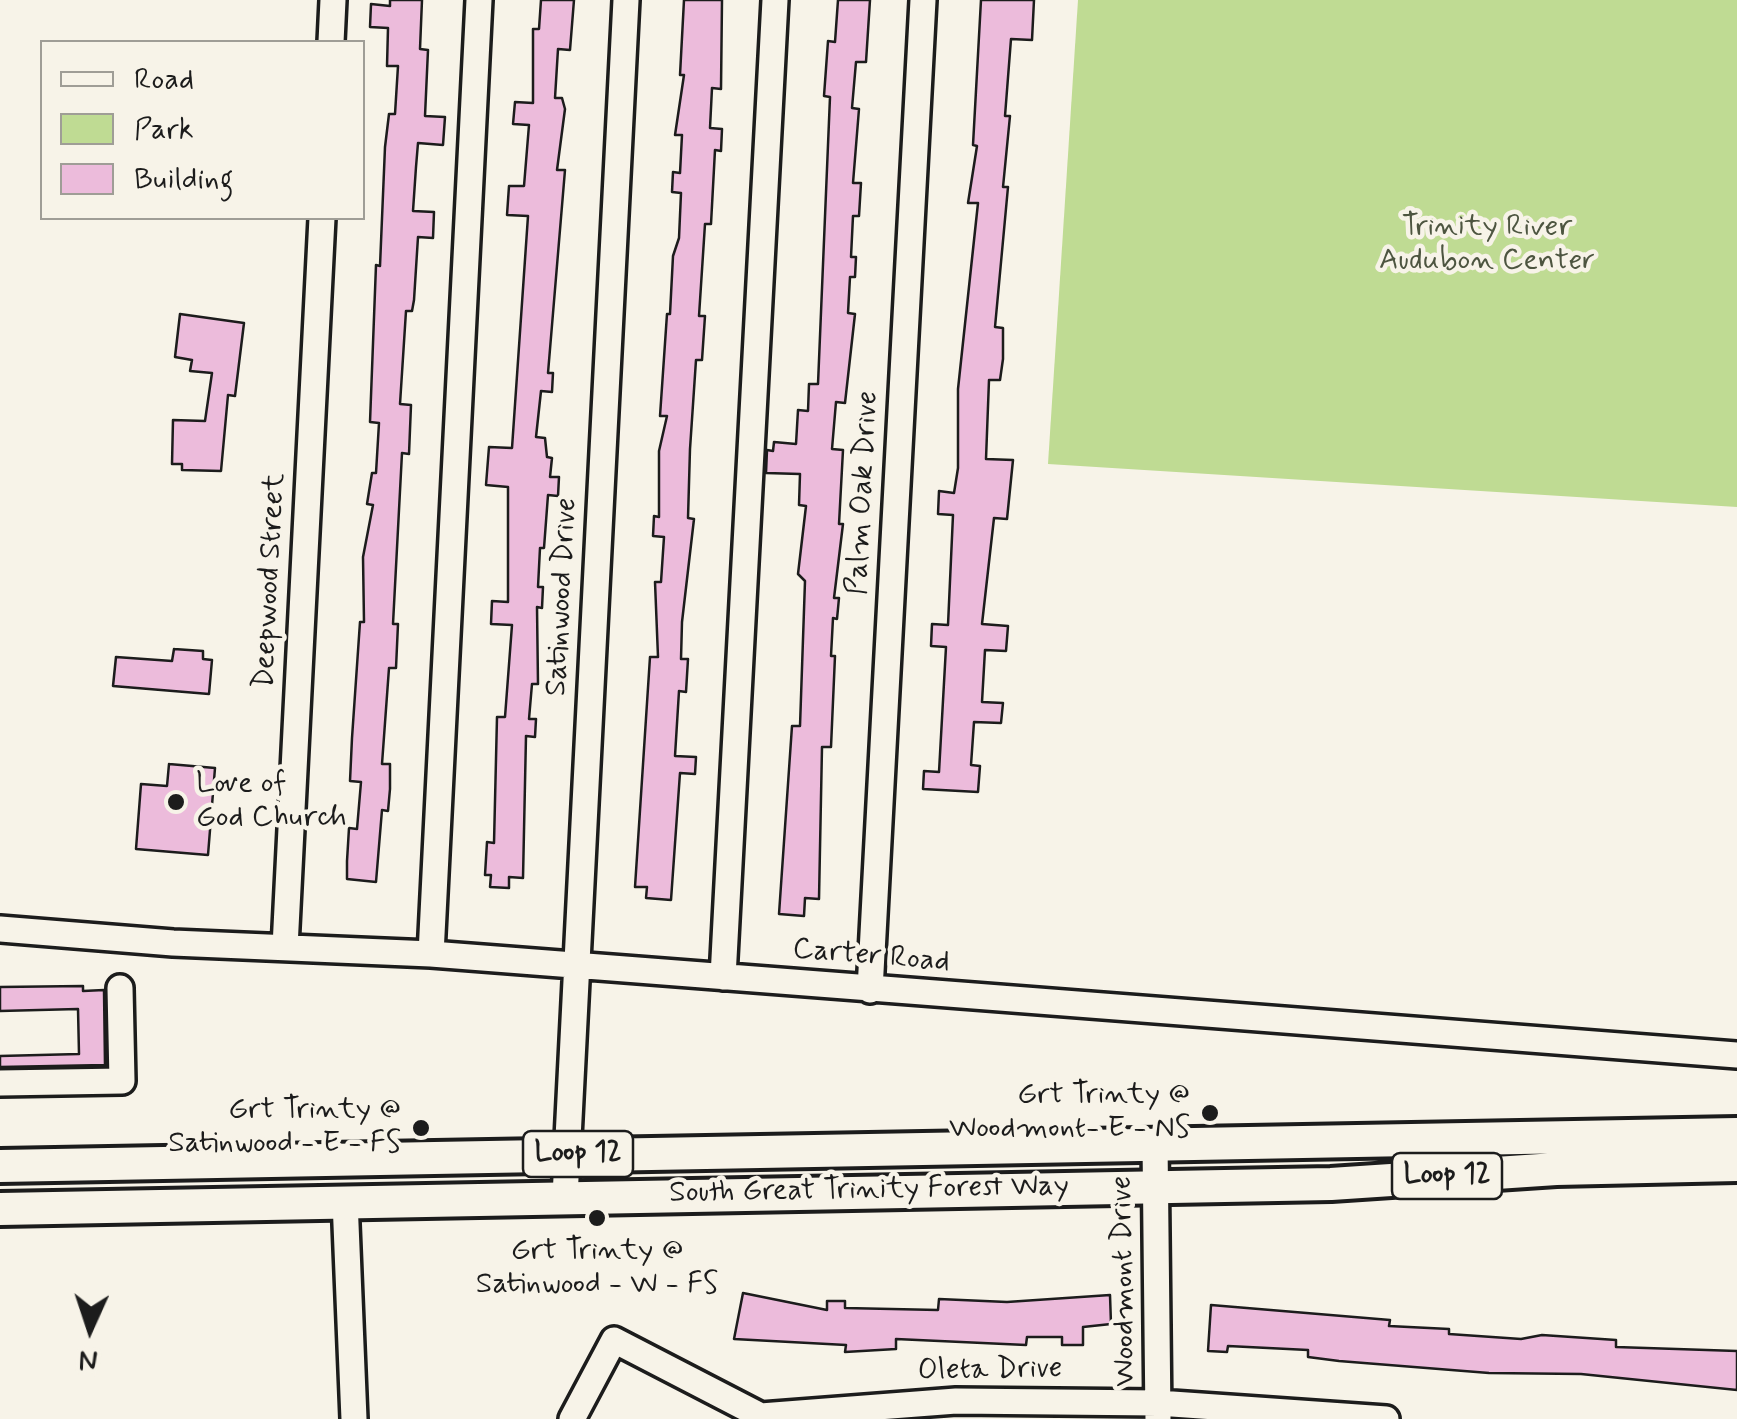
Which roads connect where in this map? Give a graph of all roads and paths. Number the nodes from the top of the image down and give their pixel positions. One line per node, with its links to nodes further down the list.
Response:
1 (333, 0): 6 (street)
2 (479, 0): 10 (street)
3 (626, 0): 11 (street, Satinwood Drive)
4 (775, 0): 12 (street)
5 (923, 0): 14 (street, Palm Oak Drive)
6 (331, 40)
7 (322, 220): 9 (street, Deepwood Street)
8 (0, 929): 9 (street, Carter Road)
9 (285, 948): 10 (street, Carter Road)
10 (431, 954): 11 (street, Carter Road)
11 (577, 964): 12 (street, Carter Road); 19 (street, Satinwood Drive)
12 (724, 978): 14 (street, Carter Road)
13 (120, 988): 16 (street)
14 (870, 990): 15 (street, Carter Road)
15 (1737, 1055)
16 (0, 1083)
17 (1737, 1134): 18 (main road, South Great Trinity Forest Way / Loop 12)
18 (1156, 1142): 19 (main road, South Great Trinity Forest Way / Loop 12); 22 (street, Woodmont Drive)
19 (567, 1154): 21 (main road, South Great Trinity Forest Way / Loop 12); 23 (street, Satinwood Drive)
20 (1737, 1165): 22 (main road, South Great Trinity Forest Way / Loop 12)
21 (0, 1166)
22 (1156, 1185): 23 (main road, South Great Trinity Forest Way / Loop 12); 26 (street, Woodmont Drive)
23 (565, 1198): 24 (main road, South Great Trinity Forest Way / Loop 12)
24 (345, 1200): 25 (main road, South Great Trinity Forest Way / Loop 12); 28 (street)
25 (0, 1209)
26 (1158, 1411): 27 (street, Oleta Drive); 30 (street, Oleta Drive)
27 (760, 1418): 29 (street, Oleta Drive)
28 (354, 1419)
29 (572, 1419)
30 (1386, 1419)

